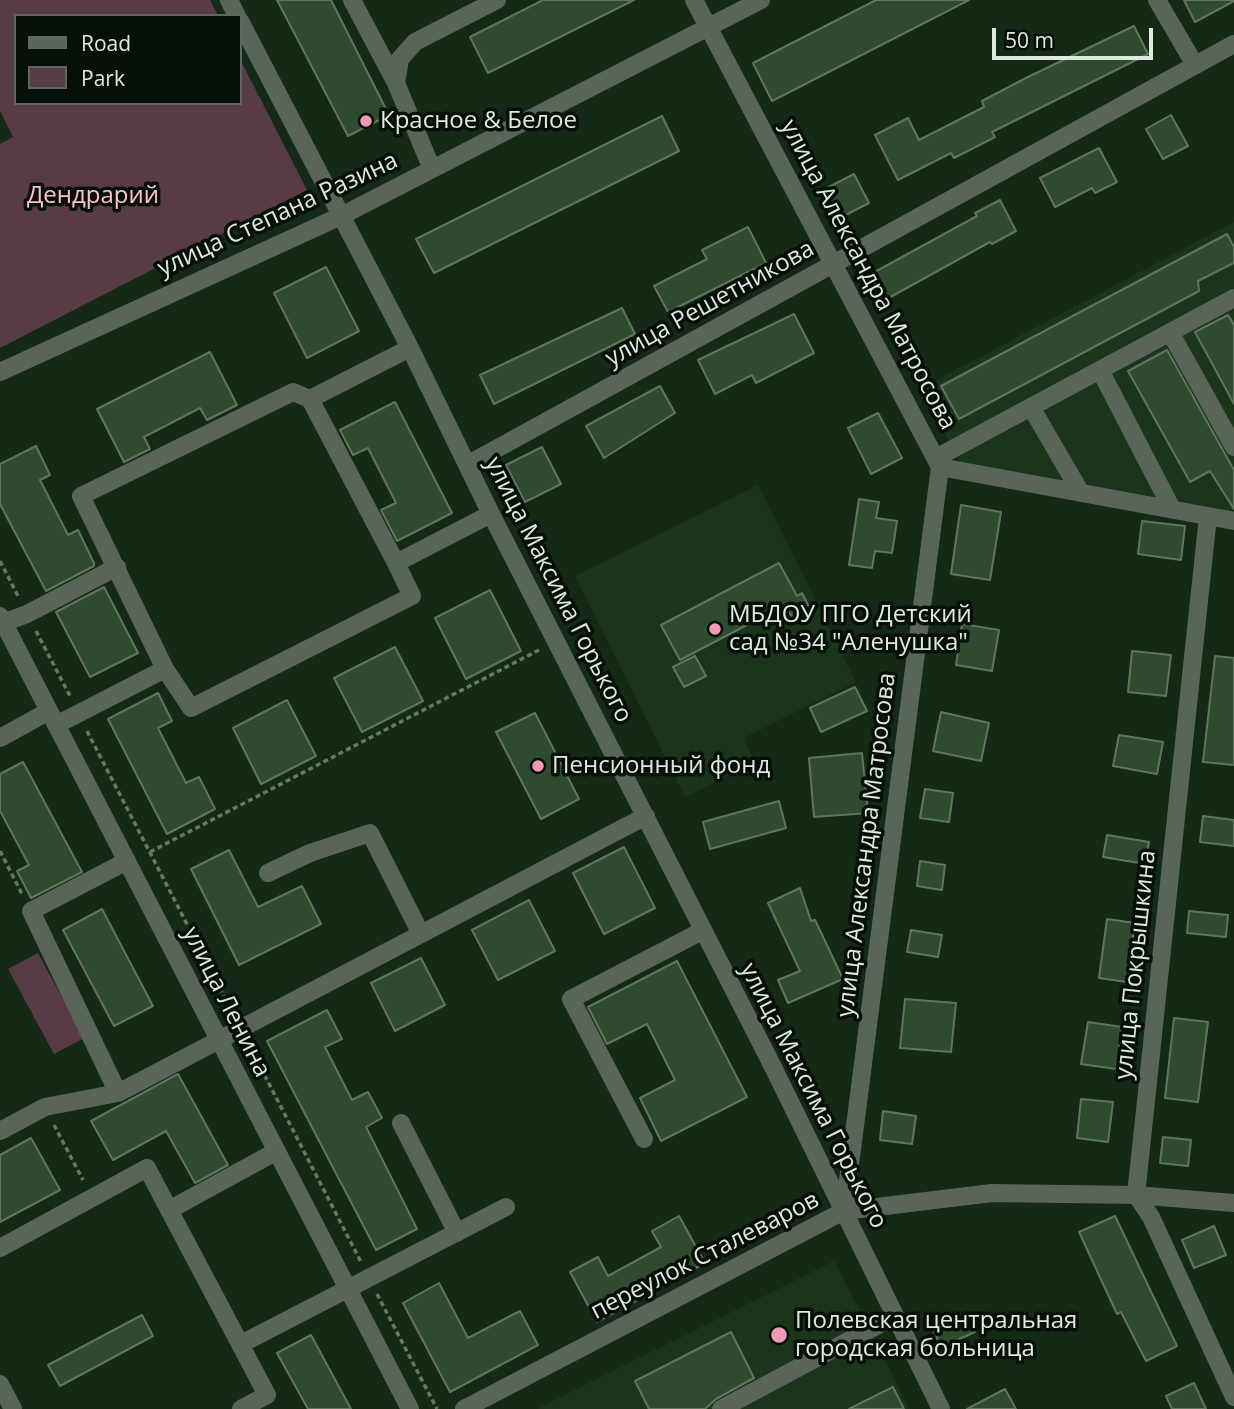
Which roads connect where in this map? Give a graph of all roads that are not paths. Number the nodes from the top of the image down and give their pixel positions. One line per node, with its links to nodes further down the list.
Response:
1 (352, 0): 10 (street)
2 (497, 0): 10 (street)
3 (694, 0): 7 (street, улица Александра Матросова)
4 (761, 0): 7 (street, улица Степана Разина)
5 (1157, 0): 9 (street)
6 (242, 25): 12 (street, улица Максима Горького)
7 (709, 28): 11 (street, улица Степана Разина); 13 (street, улица Александра Матросова)
8 (1234, 44): 9 (street, улица Решетникова)
9 (1195, 65): 13 (street, улица Решетникова)
10 (396, 83): 11 (street)
11 (432, 169): 12 (street, улица Степана Разина)
12 (341, 216): 16 (street, улица Максима Горького); 18 (street, улица Степана Разина)
13 (834, 263): 22 (street, улица Александра Матросова); 23 (street, улица Решетникова)
14 (1234, 298): 15 (street)
15 (1170, 332): 17 (street); 21 (street)
16 (410, 348): 19 (street); 23 (street, улица Максима Горького)
17 (1100, 370): 20 (street); 25 (street)
18 (0, 372)
19 (310, 399): 29 (street); 30 (street)
20 (1031, 407): 22 (street); 24 (street)
21 (1234, 447)
22 (938, 462): 24 (street); 50 (street, улица Александра Матросова)
23 (467, 465): 26 (street, улица Максима Горького)
24 (1081, 493): 25 (street)
25 (1172, 509): 27 (street)
26 (491, 514): 29 (street); 35 (street, улица Максима Горького)
27 (1208, 516): 28 (street); 46 (street, улица Покрышкина)
28 (1234, 521)
29 (396, 563): 32 (street)
30 (117, 567): 31 (street); 32 (street)
31 (1, 621): 33 (street, улица Ленина)
32 (165, 669): 33 (street)
33 (52, 718): 34 (street); 36 (street, улица Ленина)
34 (0, 738)
35 (646, 816): 38 (street, улица Максима Горького); 39 (street)
36 (127, 861): 40 (street, улица Ленина); 41 (street)
37 (268, 873): 39 (street)
38 (702, 931): 44 (street); 50 (street, улица Максима Горького)
39 (421, 934): 40 (street)
40 (219, 1042): 41 (street); 45 (street, улица Ленина)
41 (118, 1093): 43 (street)
42 (401, 1123): 51 (street)
43 (0, 1131)
44 (644, 1139)
45 (277, 1151): 49 (street); 53 (street, улица Ленина)
46 (1136, 1195): 47 (street, переулок Сталеваров); 50 (street, переулок Сталеваров); 57 (street)
47 (1234, 1203)
48 (506, 1207): 51 (street)
49 (169, 1210): 52 (street); 55 (street)
50 (844, 1211): 54 (street, улица Максима Горького); 61 (street, переулок Сталеваров)
51 (457, 1233): 53 (street)
52 (0, 1248)
53 (348, 1289): 55 (street); 60 (street, улица Ленина)
54 (895, 1316): 62 (street); 63 (street, улица Максима Горького)
55 (242, 1345): 59 (street)
56 (1, 1387): 58 (street)
57 (1234, 1397)
58 (13, 1409)
59 (241, 1409)
60 (410, 1409)
61 (464, 1409)
62 (721, 1409)
63 (941, 1409)

